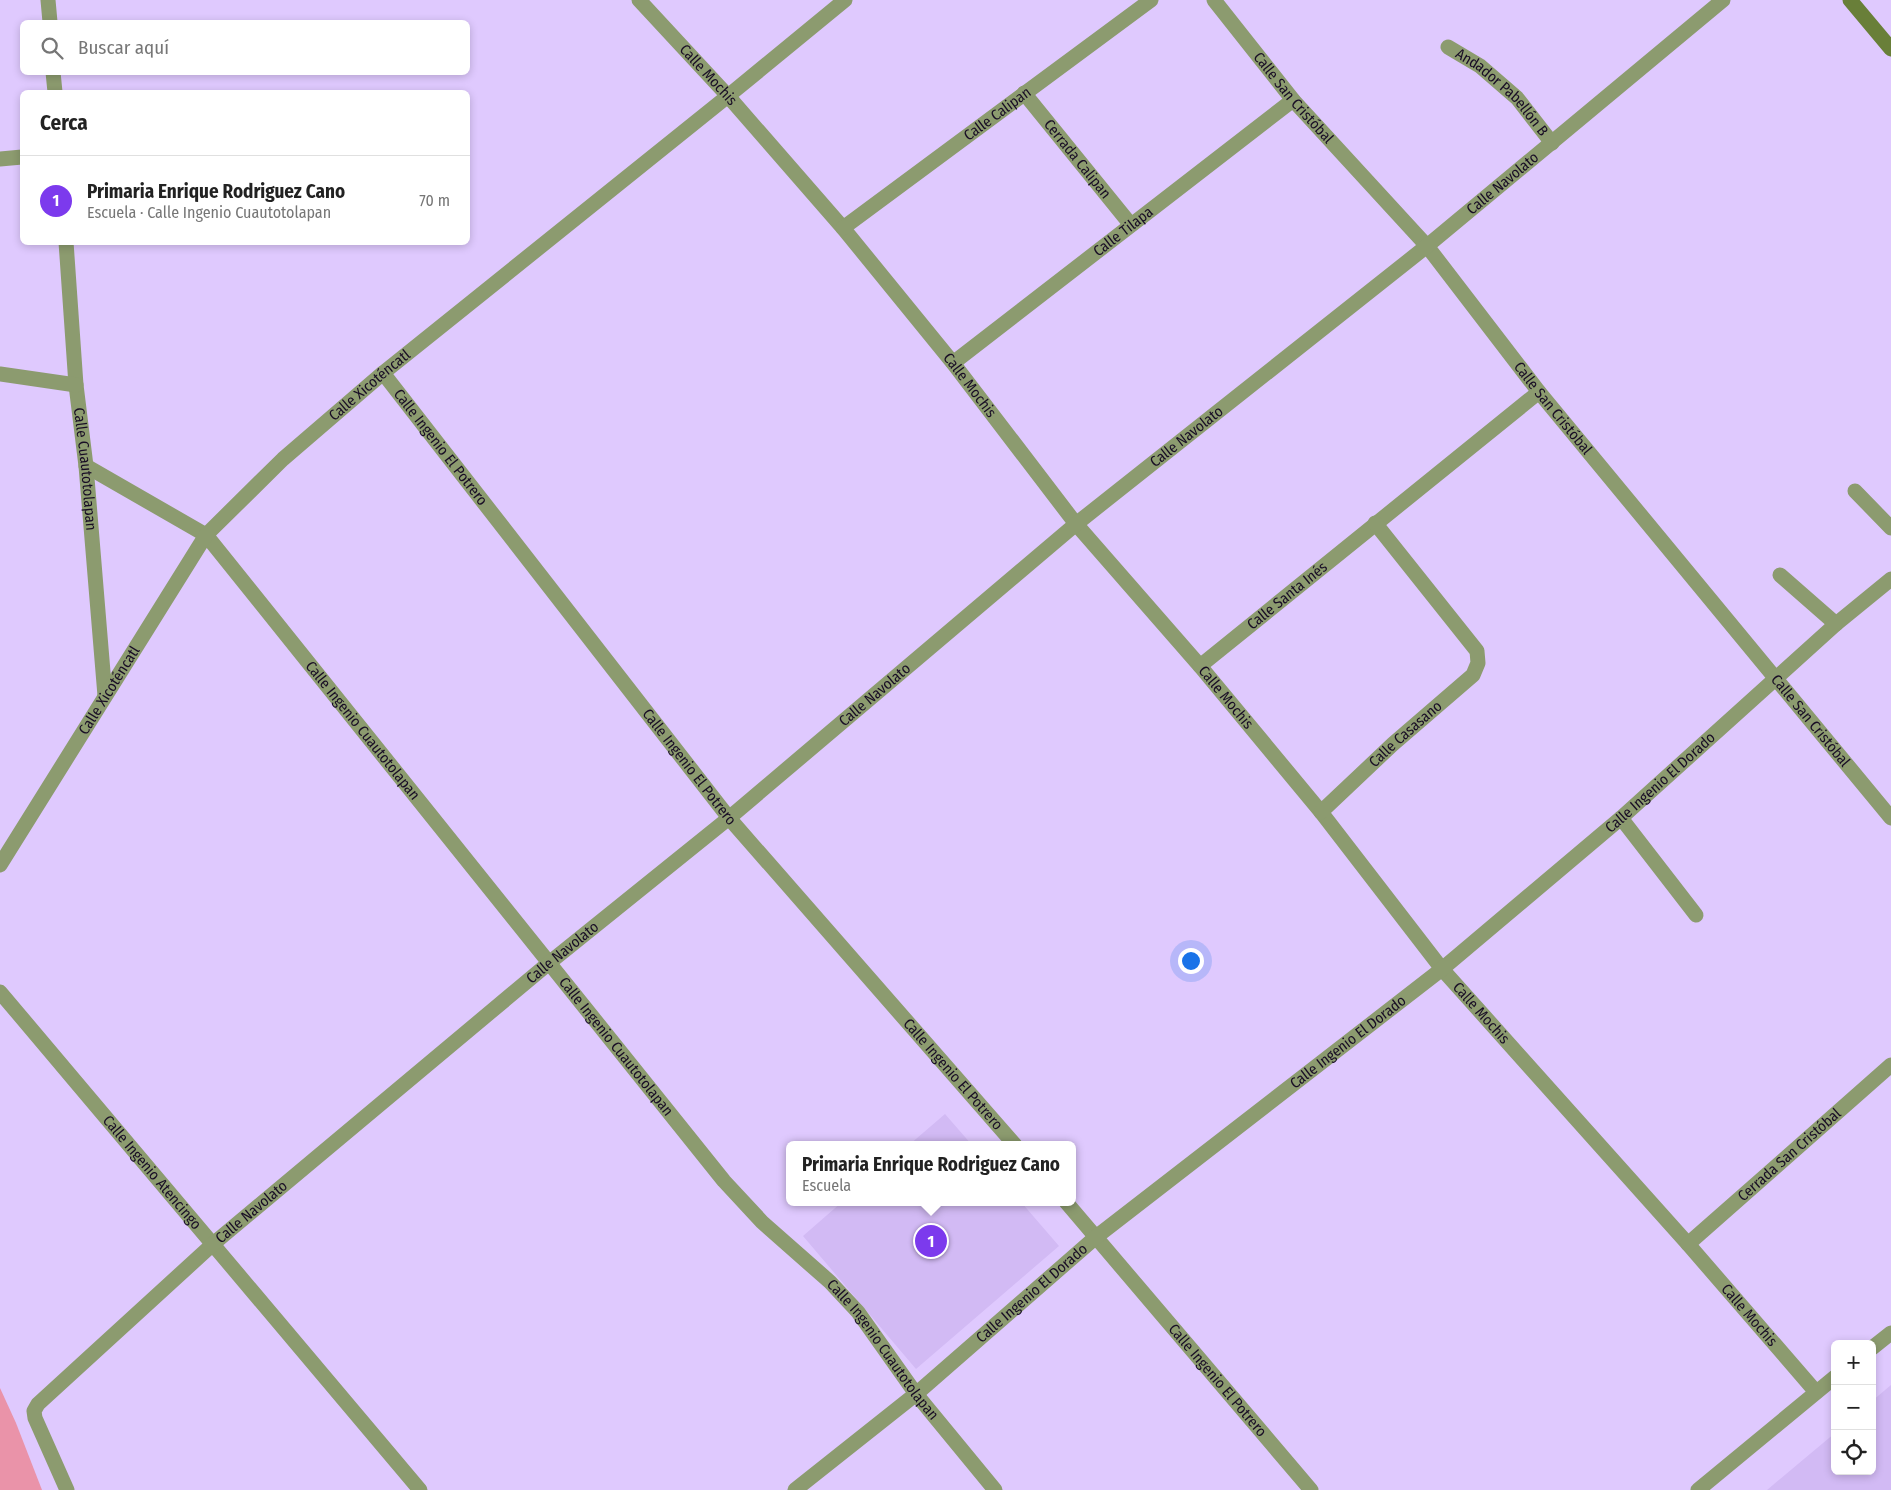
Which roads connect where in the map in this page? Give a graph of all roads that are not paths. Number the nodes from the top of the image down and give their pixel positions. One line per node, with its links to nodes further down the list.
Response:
1 (48, 0): 8 (street)
2 (639, 0): 14 (street, Calle Mochis)
3 (844, 0): 14 (street, Calle Xicoténcatl)
4 (1151, 0): 13 (street, Calle Calipan)
5 (1214, 0): 15 (street, Calle San Cristóbal)
6 (1723, 0): 16 (street, Calle Navolato)
7 (1850, 0): 10 (main road)
8 (50, 20)
9 (1448, 47): 16 (street, Andador Pabellón B)
10 (1891, 49)
11 (54, 75): 12 (street)
12 (55, 90)
13 (1024, 93): 19 (street, Cerrada Calipan); 20 (street, Calle Calipan)
14 (728, 96): 20 (street, Calle Mochis); 24 (street, Calle Xicoténcatl)
15 (1293, 100): 19 (street, Calle Tilapa); 22 (street, Calle San Cristóbal)
16 (1552, 143): 22 (street, Calle Navolato)
17 (20, 157): 18 (street)
18 (0, 158)
19 (1131, 225): 23 (street, Calle Tilapa)
20 (843, 228): 23 (street, Calle Mochis)
21 (66, 245): 26 (street, Calle Cuautotolapan)
22 (1427, 246): 27 (street, Calle San Cristóbal); 31 (street, Calle Navolato)
23 (953, 363): 31 (street, Calle Mochis)
24 (383, 373): 33 (street, Calle Xicoténcatl); 41 (street, Calle Ingenio El Potrero)
25 (0, 374): 26 (street)
26 (76, 385): 28 (street, Calle Cuautotolapan)
27 (1539, 392): 30 (street, Calle Santa Inés); 38 (street, Calle San Cristóbal)
28 (86, 466): 33 (street, Calle Ingenio Cuautotolapan); 39 (street, Calle Cuautotolapan)
29 (1855, 491): 32 (street)
30 (1376, 523): 37 (street, Calle Santa Inés); 40 (street, Calle Casasano)
31 (1076, 524): 37 (street, Calle Mochis); 41 (street, Calle Navolato)
32 (1891, 528)
33 (206, 535): 39 (street, Calle Xicoténcatl); 46 (street, Calle Ingenio Cuautotolapan)
34 (1780, 575): 36 (street)
35 (1891, 579): 36 (street, Calle Ingenio El Dorado)
36 (1836, 624): 38 (street, Calle Ingenio El Dorado)
37 (1200, 666): 40 (street, Calle Mochis)
38 (1776, 678): 42 (street, Calle Ingenio El Dorado); 43 (street, Calle San Cristóbal)
39 (106, 696): 44 (street, Calle Xicoténcatl)
40 (1321, 812): 47 (street, Calle Mochis)
41 (728, 818): 46 (street, Calle Navolato); 50 (street, Calle Ingenio El Potrero)
42 (1621, 818): 45 (street); 47 (street, Calle Ingenio El Dorado)
43 (1891, 818)
44 (0, 865)
45 (1696, 915)
46 (549, 962): 53 (street, Calle Navolato); 59 (street, Calle Ingenio Cuautotolapan)
47 (1442, 969): 52 (street, Calle Ingenio El Dorado); 54 (street, Calle Mochis)
48 (0, 992): 53 (street, Calle Ingenio Atencingo)
49 (1891, 1065): 54 (street, Cerrada San Cristóbal)
50 (1011, 1141)
51 (1069, 1206): 52 (street, Calle Ingenio El Potrero)
52 (1096, 1237): 59 (street, Calle Ingenio El Dorado); 64 (street, Calle Ingenio El Potrero)
53 (212, 1244): 60 (street, Calle Navolato); 61 (street, Calle Ingenio Atencingo)
54 (1688, 1244): 58 (street, Calle Mochis)
55 (1891, 1333): 56 (street)
56 (1876, 1345)
57 (1831, 1381): 58 (street)
58 (1816, 1392): 65 (street)
59 (916, 1394): 62 (street, Calle Ingenio El Dorado); 63 (street, Calle Ingenio Cuautotolapan)
60 (67, 1490)
61 (420, 1490)
62 (795, 1490)
63 (995, 1490)
64 (1311, 1490)
65 (1698, 1490)

